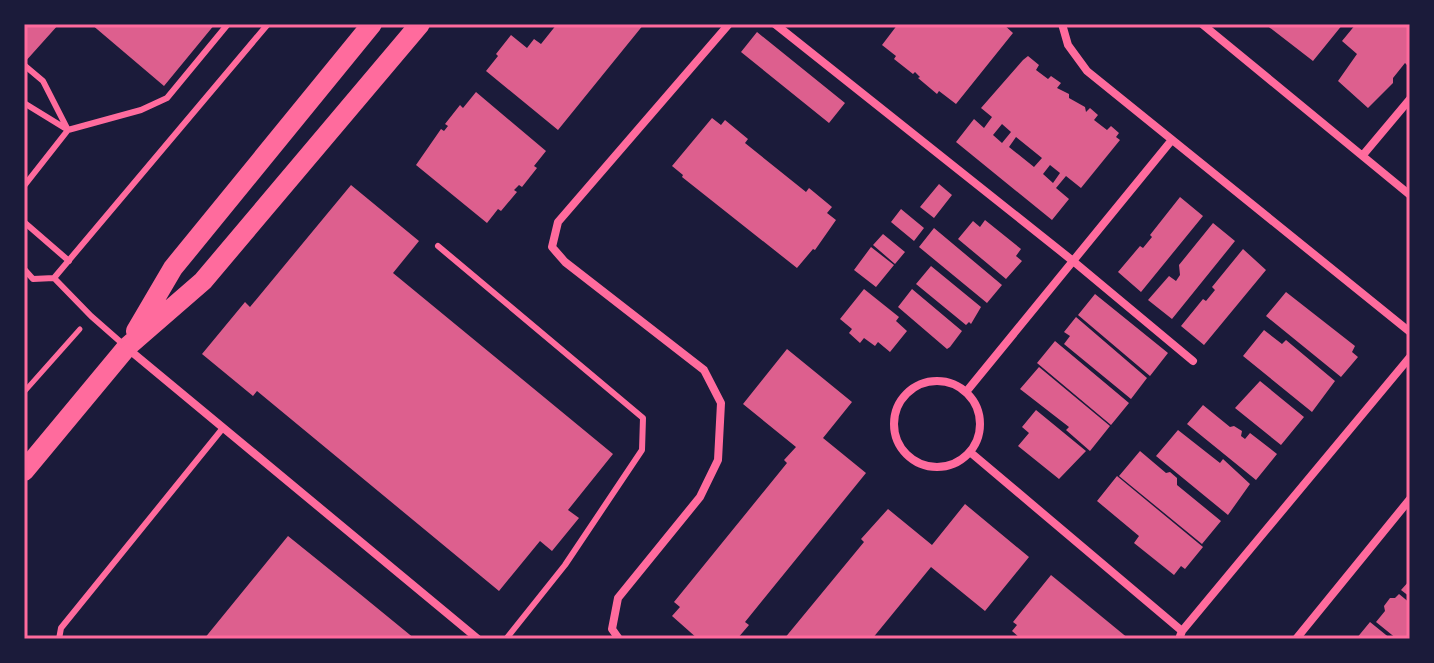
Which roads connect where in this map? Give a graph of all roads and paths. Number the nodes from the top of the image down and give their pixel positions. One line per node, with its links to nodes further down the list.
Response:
1 (228, 24): 12 (lane)
2 (268, 24): 19 (lane)
3 (372, 24): 25 (main road)
4 (729, 24): 38 (street)
5 (775, 24): 20 (street)
6 (1062, 24): 13 (street)
7 (1202, 24): 14 (street)
8 (420, 25): 25 (main road)
9 (24, 65): 12 (lane)
10 (1410, 99): 14 (street)
11 (24, 103): 12 (lane)
12 (68, 130): 15 (lane)
13 (1171, 141): 20 (street); 24 (street)
14 (1363, 155): 16 (street)
15 (24, 186)
16 (1410, 195)
17 (24, 222): 19 (lane)
18 (438, 246): 37 (lane)
19 (69, 261): 22 (lane)
20 (1073, 261): 27 (street); 29 (street)
21 (24, 269): 22 (lane)
22 (54, 278): 23 (lane)
23 (91, 316): 25 (lane); 28 (path)
24 (1410, 332)
25 (127, 347): 30 (street); 32 (main road)
26 (1410, 357): 34 (street)
27 (1193, 361)
28 (24, 392)
29 (966, 392): 31 (street); 31 (street)
30 (223, 428): 35 (lane); 36 (street)
31 (970, 452): 34 (street)
32 (24, 471)
33 (1410, 499): 39 (street)
34 (1181, 635)
35 (59, 639)
36 (478, 639)
37 (506, 639)
38 (619, 639)
39 (1296, 639)

